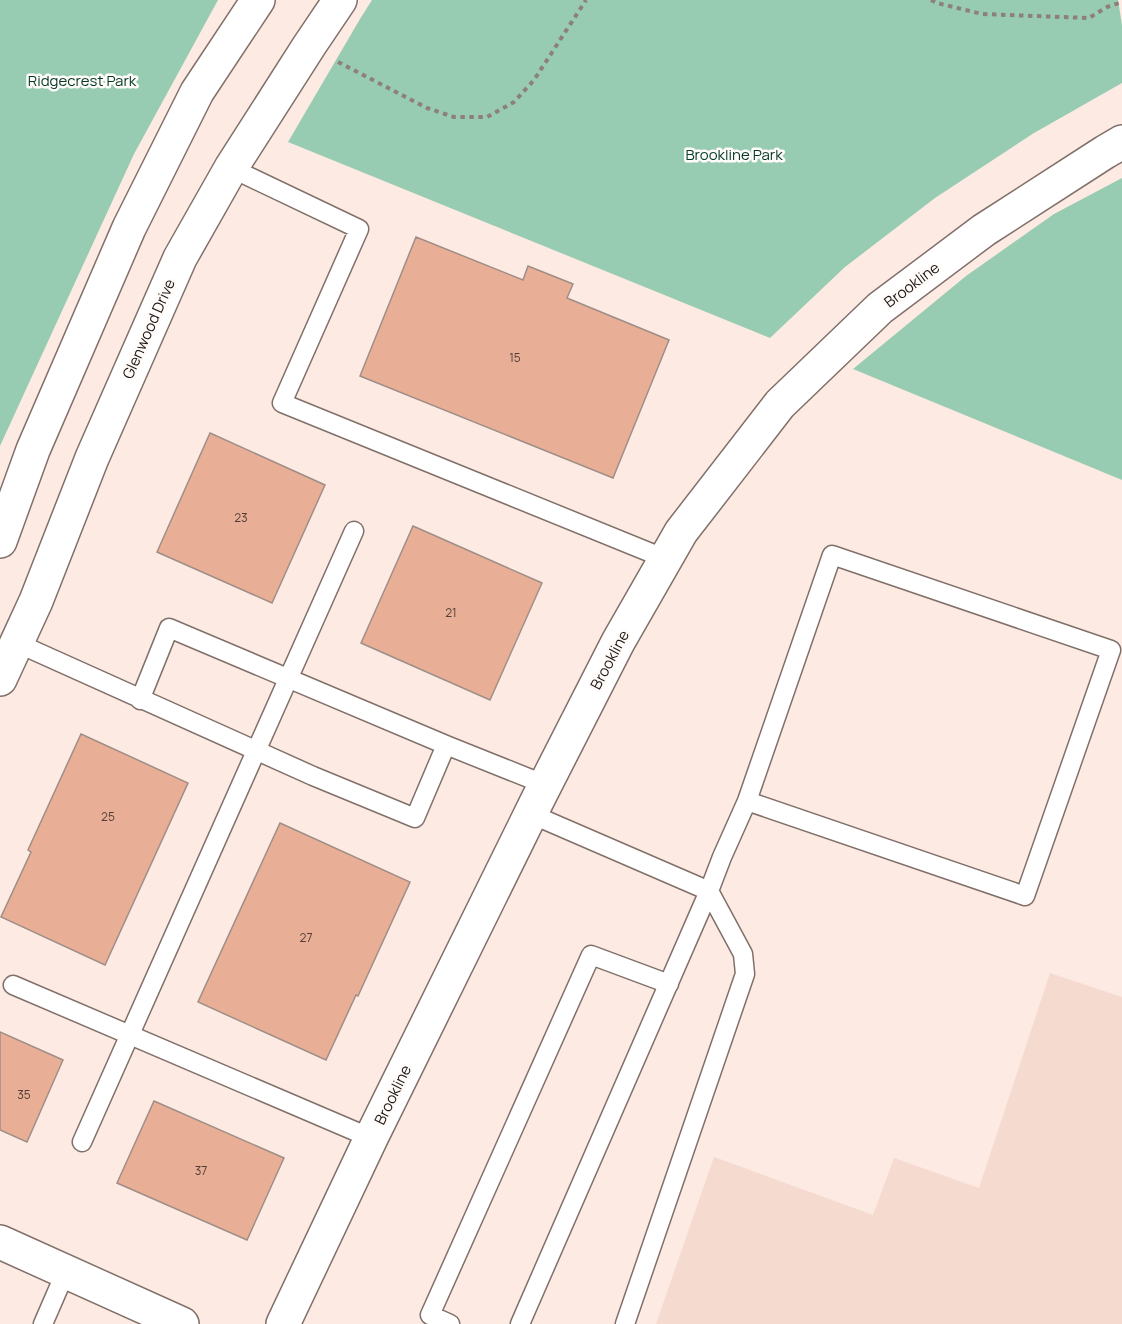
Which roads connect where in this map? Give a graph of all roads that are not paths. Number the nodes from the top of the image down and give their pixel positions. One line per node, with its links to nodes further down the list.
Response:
1 (258, 0): 6 (street)
2 (340, 0): 4 (street, Glenwood Drive)
3 (1122, 142): 7 (street, Brookline)
4 (231, 168): 7 (lane); 8 (street, Glenwood Drive)
5 (354, 531): 9 (lane)
6 (0, 541)
7 (666, 559): 14 (street, Brookline)
8 (17, 644): 10 (street, Glenwood Drive); 11 (lane)
9 (288, 678): 11 (lane); 12 (lane); 13 (lane)
10 (0, 679)
11 (141, 700): 13 (lane)
12 (446, 745): 13 (lane); 14 (lane)
13 (256, 751): 20 (lane)
14 (546, 785): 16 (street, Brookline)
15 (747, 801): 15 (lane); 17 (lane)
16 (531, 814): 17 (lane); 21 (street, Brookline)
17 (709, 891): 18 (lane); 30 (lane)
18 (669, 984): 28 (lane); 29 (lane)
19 (14, 985): 20 (lane)
20 (130, 1035): 21 (lane); 22 (lane)
21 (371, 1138): 27 (street, Brookline)
22 (82, 1142)
23 (0, 1242): 24 (street)
24 (66, 1271): 25 (lane); 26 (street)
25 (42, 1324)
26 (182, 1324)
27 (283, 1324)
28 (450, 1324)
29 (520, 1324)
30 (625, 1324)

